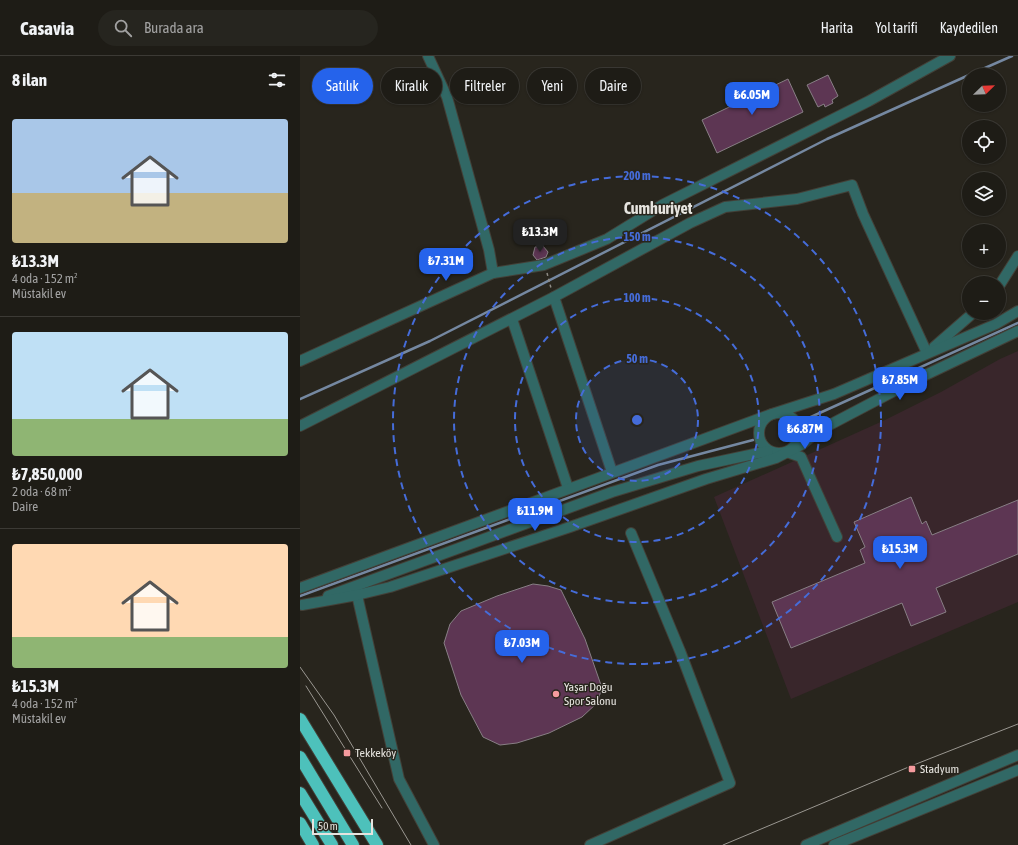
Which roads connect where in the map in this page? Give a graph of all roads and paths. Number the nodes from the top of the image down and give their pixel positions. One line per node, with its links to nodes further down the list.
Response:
1 (428, 56): 5 (street)
2 (950, 56): 4 (street)
3 (1018, 256): 6 (street)
4 (544, 265): 5 (street); 7 (path)
5 (493, 273): 13 (street)
6 (1005, 276)
7 (554, 298): 9 (street); 12 (street); 18 (street)
8 (1018, 311): 12 (street)
9 (512, 319): 15 (street); 19 (street)
10 (965, 320): 12 (street)
11 (1018, 331): 17 (street)
12 (927, 353): 14 (street)
13 (300, 361)
14 (772, 414): 16 (street); 17 (street); 18 (street)
15 (300, 426)
16 (768, 451): 17 (street); 24 (street)
17 (787, 452): 21 (street); 23 (street)
18 (612, 472): 19 (street)
19 (568, 488): 22 (street)
20 (630, 533): 36 (street)
21 (837, 537)
22 (300, 588)
23 (357, 595): 24 (street); 35 (street)
24 (301, 606)
25 (300, 719): 34 (highway)
26 (1018, 755): 37 (street)
27 (300, 757): 33 (highway)
28 (1018, 770): 38 (street)
29 (300, 793): 32 (highway)
30 (300, 823): 31 (highway)
31 (313, 845)
32 (332, 845)
33 (353, 845)
34 (377, 845)
35 (434, 845)
36 (590, 845)
37 (806, 845)
38 (834, 845)

